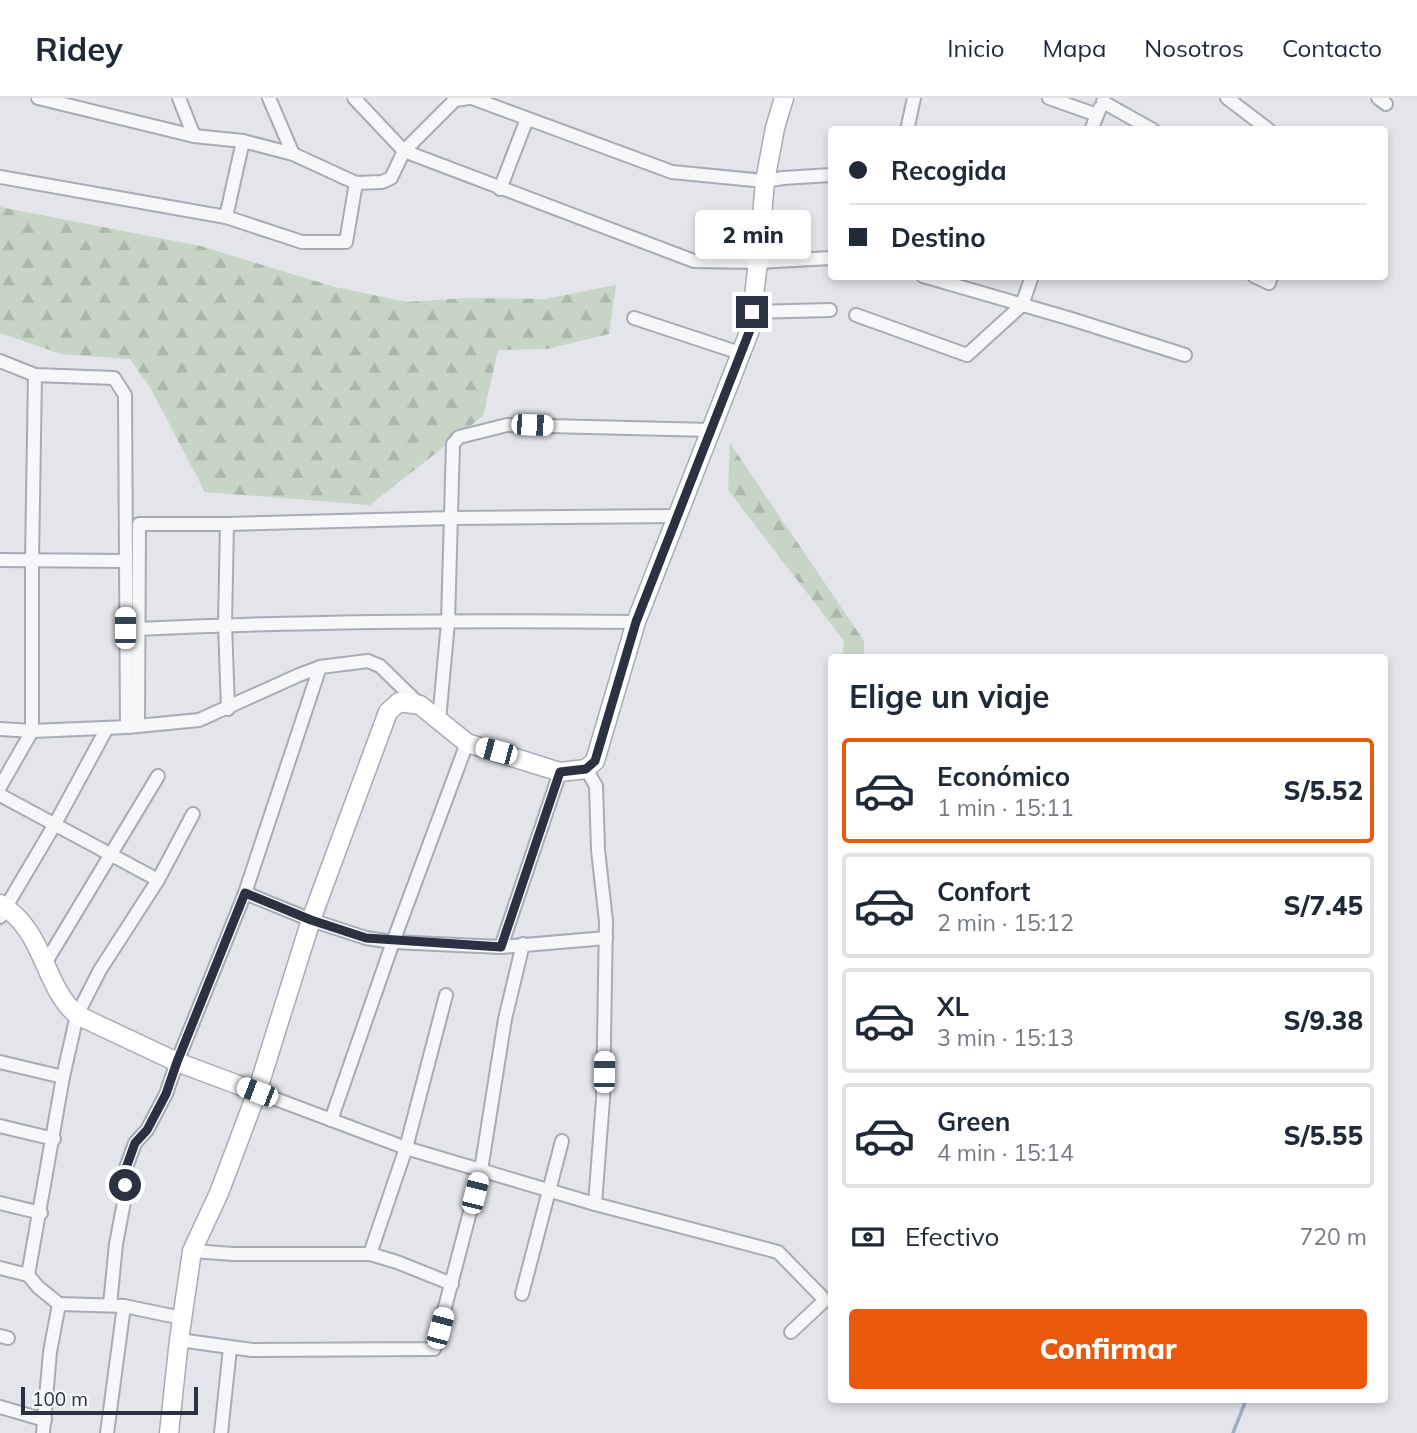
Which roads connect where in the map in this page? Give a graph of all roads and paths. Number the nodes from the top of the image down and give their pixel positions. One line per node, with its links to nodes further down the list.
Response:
1 (38, 98): 17 (street)
2 (179, 98): 17 (street)
3 (269, 98): 20 (street)
4 (354, 98): 19 (street)
5 (470, 98): 12 (street); 19 (street)
6 (914, 98): 13 (street)
7 (1049, 98): 11 (street)
8 (1227, 98): 16 (street)
9 (779, 99): 23 (street)
10 (1104, 100): 11 (street); 15 (street)
11 (1097, 115): 14 (street)
12 (527, 118): 23 (street); 25 (street)
13 (908, 126)
14 (1093, 126)
15 (1146, 126)
16 (1264, 126)
17 (194, 136): 18 (street)
18 (243, 141): 20 (street); 26 (street)
19 (404, 152): 24 (street); 25 (street)
20 (293, 154): 24 (street)
21 (828, 176): 23 (street)
22 (0, 177): 26 (street)
23 (765, 181): 28 (street)
24 (356, 183): 26 (street)
25 (500, 189): 28 (street)
26 (226, 217)
27 (828, 258): 28 (street)
28 (758, 262): 33 (street)
29 (937, 280): 31 (street)
30 (1031, 280): 31 (street)
31 (1022, 305): 34 (street); 37 (street)
32 (830, 310): 33 (street)
33 (752, 312): 36 (street)
34 (856, 315)
35 (634, 318): 36 (street)
36 (740, 353): 40 (street)
37 (1185, 355)
38 (0, 361): 39 (street)
39 (36, 375): 45 (street); 46 (street)
40 (711, 430): 41 (street); 42 (street)
41 (677, 516): 42 (street); 48 (street)
42 (452, 518): 43 (street); 47 (street)
43 (227, 524): 49 (street); 50 (street)
44 (0, 560): 45 (street)
45 (32, 561): 46 (street); 58 (street)
46 (126, 561): 55 (street)
47 (448, 622): 48 (street); 49 (street); 54 (street)
48 (636, 622): 60 (street)
49 (225, 624): 50 (street); 53 (street)
50 (137, 629): 55 (street)
51 (320, 667): 52 (street); 53 (street); 69 (street)
52 (421, 705): 54 (street); 71 (street)
53 (228, 709): 55 (street)
54 (439, 721): 59 (street)
55 (133, 726): 56 (street)
56 (107, 728): 58 (street); 66 (street)
57 (0, 729): 58 (street)
58 (32, 731): 63 (street)
59 (467, 743): 61 (street); 73 (street)
60 (586, 769): 61 (street); 72 (street)
61 (560, 772): 75 (street)
62 (158, 776): 67 (street)
63 (0, 787)
64 (0, 795): 66 (street)
65 (193, 814): 68 (street)
66 (55, 824): 67 (street); 70 (street)
67 (111, 856): 68 (street); 76 (street)
68 (158, 880): 78 (street)
69 (245, 893): 71 (street); 80 (street)
70 (2, 910): 76 (street)
71 (311, 920): 73 (street); 82 (street)
72 (606, 938): 74 (street); 91 (street)
73 (393, 942): 75 (street); 83 (street)
74 (523, 944): 75 (street); 88 (street)
75 (501, 947)
76 (46, 962): 78 (street)
77 (446, 995): 87 (street)
78 (77, 1015): 80 (street); 81 (street)
79 (0, 1062): 81 (street)
80 (177, 1062): 82 (street); 100 (street)
81 (63, 1077): 85 (street)
82 (257, 1092): 83 (street); 93 (street)
83 (331, 1119): 87 (street)
84 (0, 1126): 85 (street)
85 (54, 1139): 92 (street)
86 (562, 1142): 89 (street)
87 (405, 1148): 88 (street); 94 (street)
88 (481, 1170): 89 (street); 97 (street)
89 (549, 1190): 91 (street); 98 (street)
90 (0, 1203): 92 (street)
91 (595, 1205): 103 (street)
92 (41, 1213): 96 (street)
93 (192, 1251): 94 (street); 102 (street)
94 (370, 1254): 97 (street)
95 (0, 1268): 96 (street)
96 (28, 1275): 99 (street)
97 (452, 1284): 105 (street)
98 (522, 1294)
99 (59, 1304): 100 (street); 107 (street)
100 (110, 1305): 101 (street)
101 (124, 1306): 102 (street); 108 (street)
102 (182, 1318): 104 (street)
103 (792, 1332)
104 (179, 1340): 105 (street); 109 (street)
105 (230, 1348): 110 (street)
106 (0, 1407): 107 (street)
107 (44, 1426)
108 (107, 1433)
109 (169, 1433)
110 (221, 1433)

